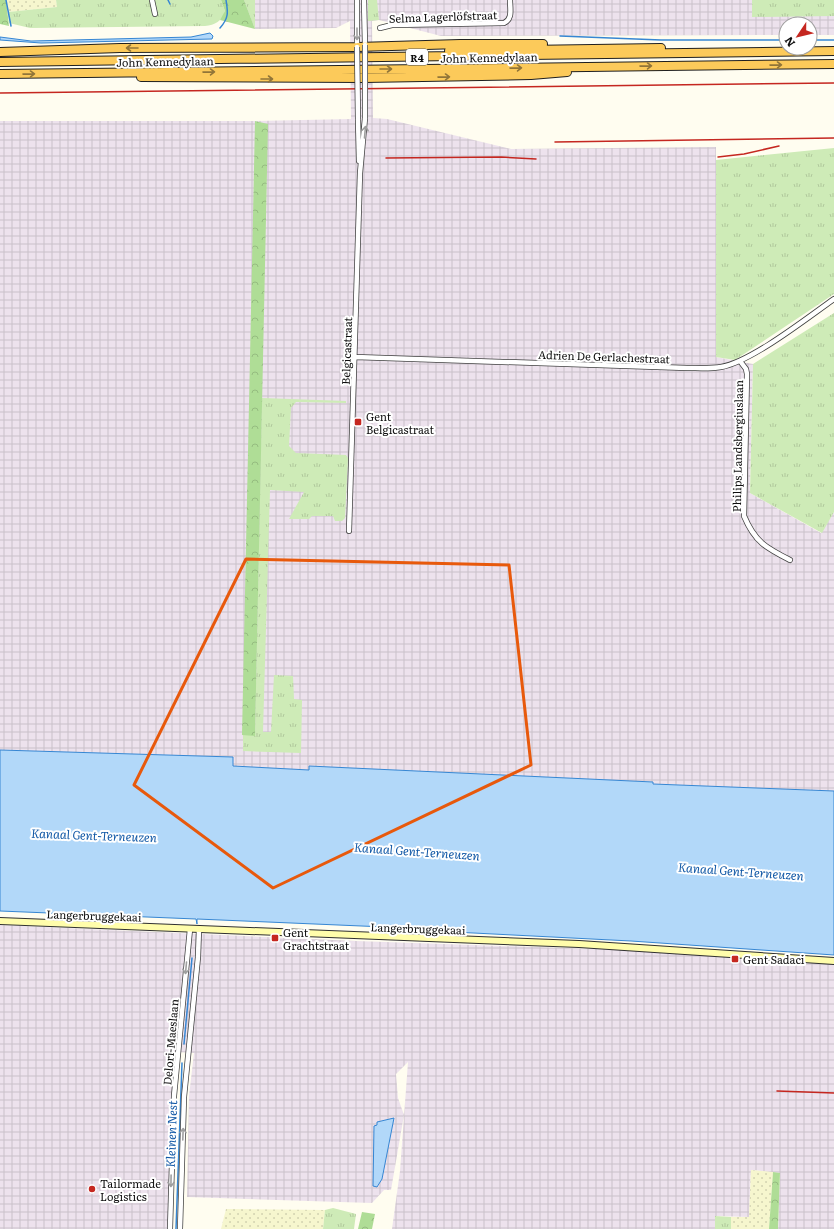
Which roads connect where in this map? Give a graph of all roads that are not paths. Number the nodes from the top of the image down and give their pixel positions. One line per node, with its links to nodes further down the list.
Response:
1 (152, 0): 5 (street)
2 (357, 0): 7 (street, one-way to 7)
3 (364, 0): 7 (street)
4 (510, 0): 6 (street, Selma Lagerlöfstraat)
5 (155, 14)
6 (380, 28)
7 (358, 46): 10 (highway); 11 (highway); 22 (street, bridge); 22 (street, bridge)
8 (818, 47): 9 (highway)
9 (834, 47)
10 (199, 48): 13 (highway, one-way to 13); 15 (highway)
11 (676, 48): 12 (highway, John Kennedylaan / R4); 15 (highway, John Kennedylaan / R4)
12 (778, 48)
13 (0, 52)
14 (834, 52): 17 (highway, John Kennedylaan / R4)
15 (142, 55): 16 (highway, John Kennedylaan / R4)
16 (0, 57)
17 (0, 62)
18 (834, 64): 19 (highway, John Kennedylaan / R4, one-way to 18)
19 (625, 66): 21 (highway, John Kennedylaan / R4, one-way to 19); 22 (highway, R4, one-way to 19)
20 (0, 74): 21 (highway, John Kennedylaan / R4, one-way to 21)
21 (58, 74): 22 (highway, one-way to 22)
22 (361, 78): 23 (street, Belgicastraat, bridge); 23 (street, Belgicastraat, one-way to 22, bridge)
23 (360, 173): 25 (street, Belgicastraat)
24 (834, 300): 26 (street, Adrien De Gerlachestraat)
25 (355, 357): 26 (street, Adrien De Gerlachestraat); 27 (street, Belgicastraat)
26 (740, 361): 28 (street, Philips Landsbergiuslaan)
27 (349, 531)
28 (790, 560)
29 (0, 921): 30 (main road, Langerbruggekaai)
30 (190, 929): 31 (main road, Langerbruggekaai); 33 (street, Delori-Maeslaan, one-way to 33)
31 (199, 929): 32 (main road, Langerbruggekaai); 34 (street, Delori-Maeslaan, one-way to 31)
32 (834, 960)
33 (170, 1229)
34 (180, 1229)

